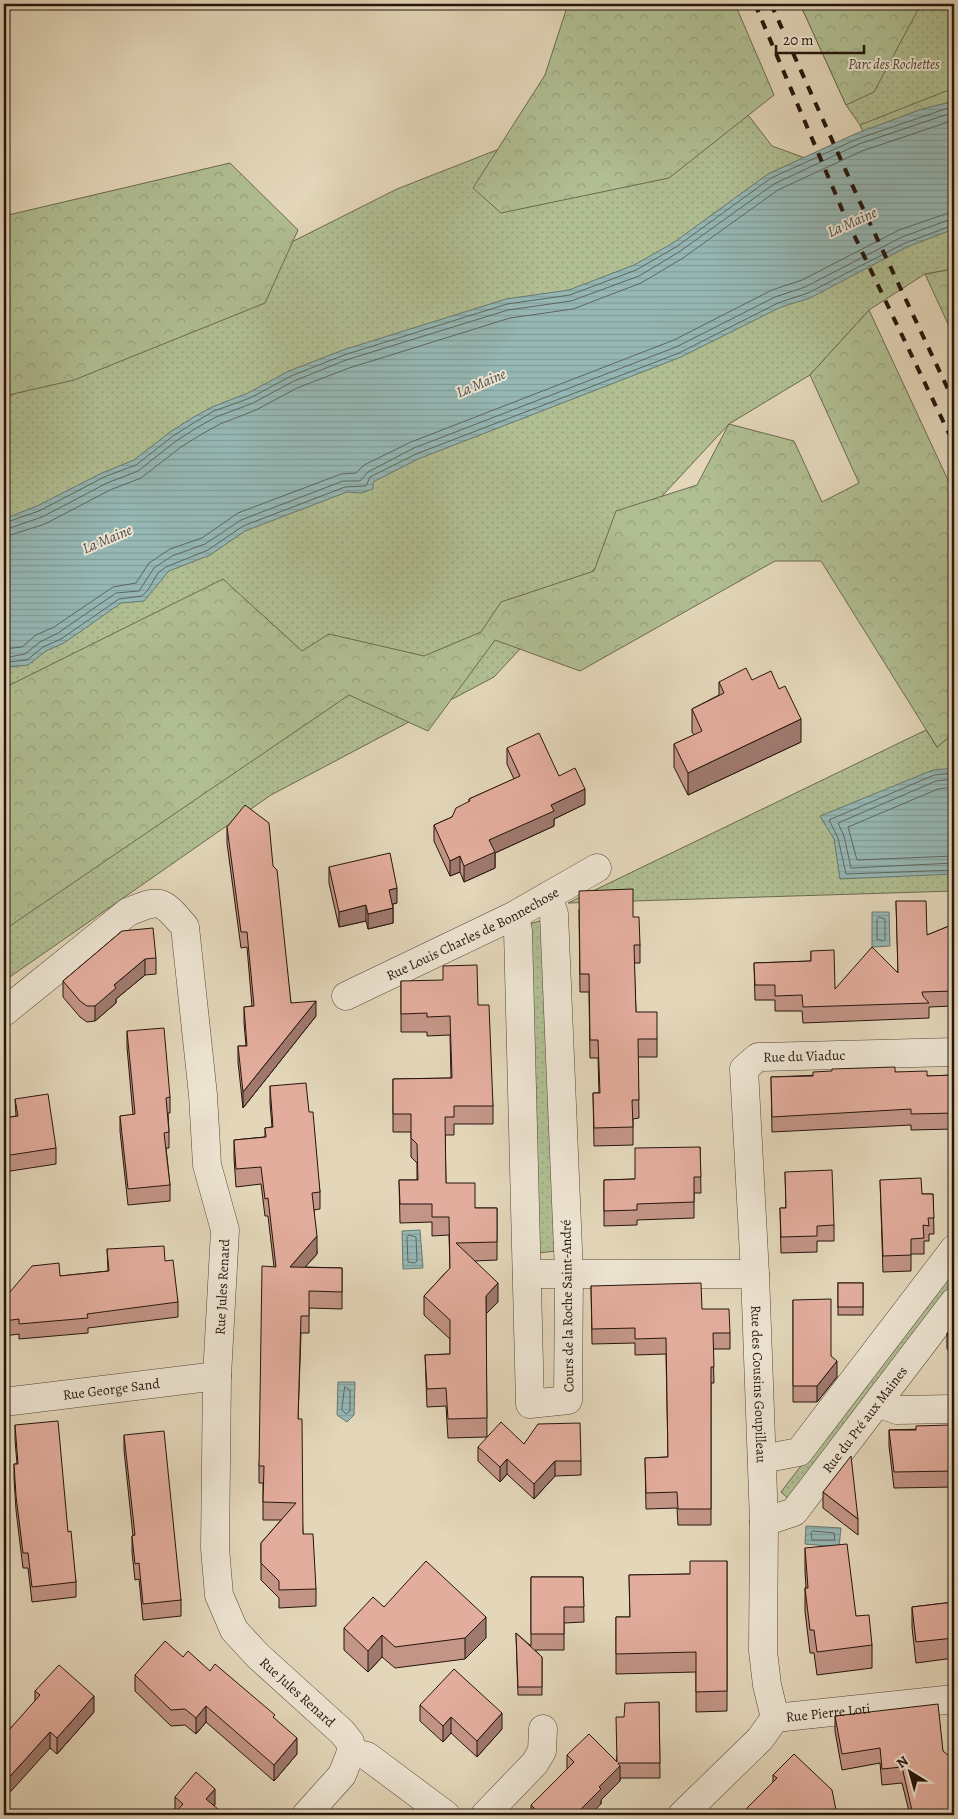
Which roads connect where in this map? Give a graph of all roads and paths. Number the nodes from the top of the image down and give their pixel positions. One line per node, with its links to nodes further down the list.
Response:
1 (597, 868): 2 (street, Rue Louis Charles de Bonnechose)
2 (548, 896): 3 (street, Rue Louis Charles de Bonnechose); 8 (street, Cours de la Roche Saint-André)
3 (514, 915): 4 (street, Rue Louis Charles de Bonnechose); 9 (street, Cours de la Roche Saint-André)
4 (346, 996)
5 (4, 1012): 12 (street, Rue Jules Renard)
6 (954, 1052): 10 (street, Rue du Viaduc)
7 (954, 1248): 16 (street)
8 (569, 1273): 9 (street); 9 (street, Cours de la Roche Saint-André); 10 (street)
9 (527, 1274)
10 (754, 1274): 16 (street, Rue des Cousins Goupilleau)
11 (954, 1302): 14 (street, Rue du Pré aux Maines)
12 (217, 1376): 13 (street, Rue George Sand); 21 (street, Rue Jules Renard)
13 (4, 1402)
14 (878, 1403): 15 (street); 17 (street, Rue du Pré aux Maines)
15 (954, 1409)
16 (762, 1460): 17 (street, Rue des Cousins Goupilleau)
17 (764, 1522): 19 (street, Rue des Cousins Goupilleau)
18 (954, 1699): 19 (street, Rue Pierre Loti)
19 (775, 1718): 25 (street, Rue Pierre Loti)
20 (544, 1729): 24 (street)
21 (351, 1752): 22 (street); 23 (street)
22 (306, 1815)
23 (446, 1815)
24 (485, 1815)
25 (682, 1815)

